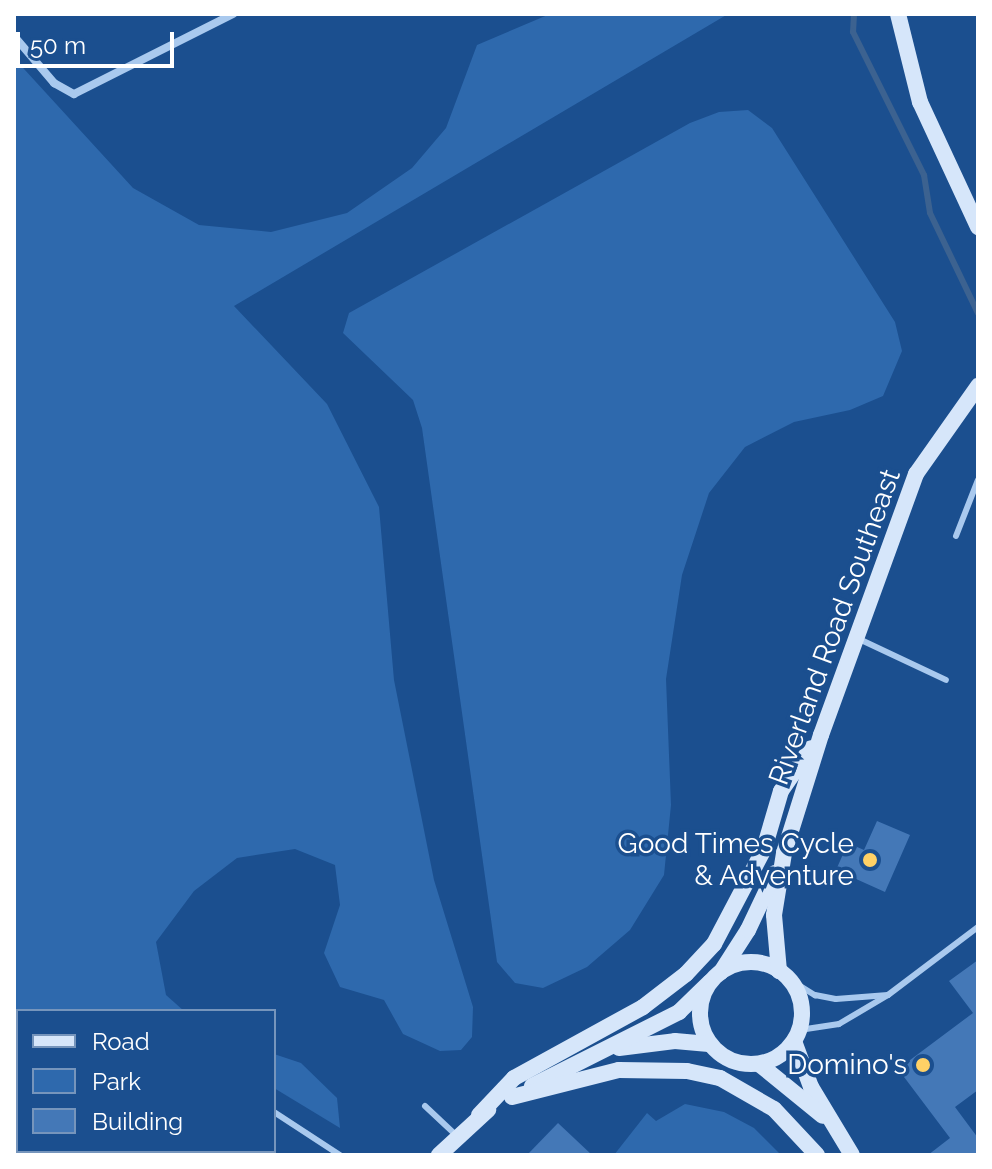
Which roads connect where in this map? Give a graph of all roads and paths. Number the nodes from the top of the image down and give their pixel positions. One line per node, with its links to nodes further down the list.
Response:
1 (233, 14): 3 (street)
2 (898, 14): 4 (main road)
3 (14, 36)
4 (978, 227)
5 (978, 386): 8 (main road, Riverland Road Southeast)
6 (978, 480): 7 (lane)
7 (956, 536)
8 (856, 638): 9 (lane); 10 (main road, Riverland Road Southeast)
9 (946, 680)
10 (821, 735): 11 (main road, Riverland Road Southeast); 23 (main road)
11 (784, 853): 13 (main road, Riverland Road Southeast); 14 (main road, Riverland Road Southeast)
12 (978, 927): 15 (lane)
13 (784, 975): 14 (main road); 15 (lane); 16 (main road)
14 (716, 977): 17 (main road); 18 (main road, Riverland Road Southeast)
15 (888, 995): 16 (lane)
16 (796, 1036): 19 (main road); 24 (main road)
17 (709, 1044): 18 (main road, Riverland Road Southeast); 19 (main road)
18 (609, 1049): 20 (main road, Riverland Road Southeast)
19 (759, 1064): 24 (main road)
20 (512, 1097): 23 (main road, Riverland Road Southeast); 28 (main road)
21 (425, 1106): 25 (lane)
22 (276, 1113): 26 (lane)
23 (479, 1115): 25 (main road, Riverland Road Southeast)
24 (830, 1123): 29 (main road)
25 (457, 1136): 27 (main road, Riverland Road Southeast)
26 (340, 1155)
27 (439, 1155)
28 (817, 1155)
29 (852, 1155)

